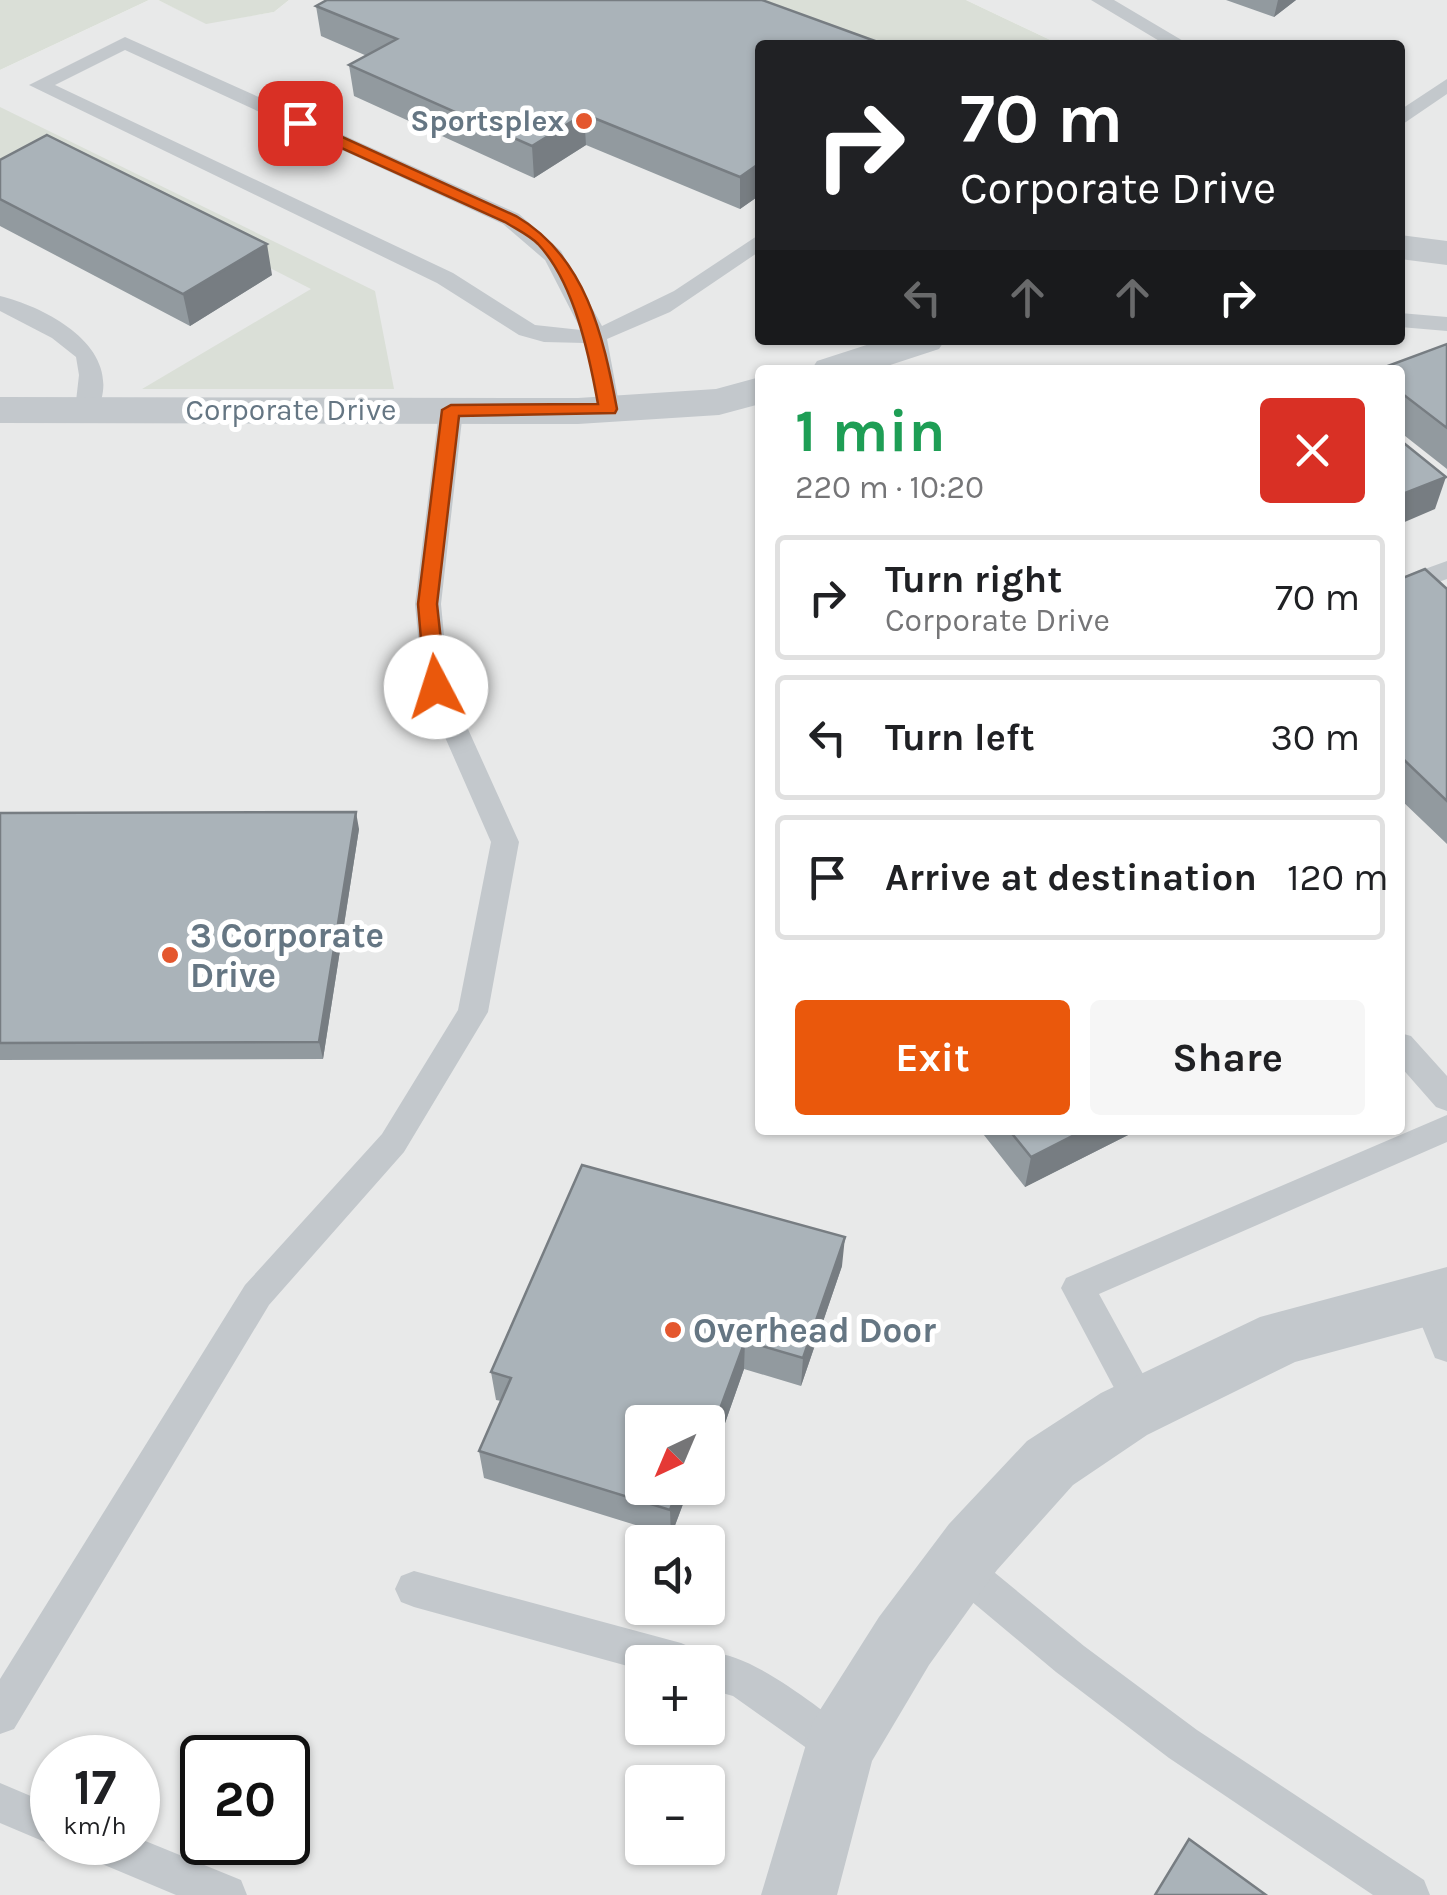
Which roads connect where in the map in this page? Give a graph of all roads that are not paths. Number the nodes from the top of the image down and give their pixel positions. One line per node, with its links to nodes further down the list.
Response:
1 (1100, 0): 2 (lane)
2 (1171, 40)
3 (1447, 86): 4 (lane)
4 (1405, 116)
5 (755, 245): 11 (lane)
6 (1405, 248): 7 (street)
7 (1447, 252)
8 (0, 303): 17 (lane)
9 (1405, 320): 10 (lane)
10 (1447, 324)
11 (595, 336): 11 (lane); 15 (lane)
12 (909, 345): 13 (street)
13 (847, 365)
14 (755, 391): 15 (street, Corporate Drive)
15 (608, 409): 18 (street, Corporate Drive)
16 (0, 410): 17 (street, Corporate Drive)
17 (87, 410): 18 (street, Corporate Drive)
18 (451, 410): 30 (lane)
19 (1447, 570): 20 (lane)
20 (1405, 586)
21 (1405, 1051): 22 (lane)
22 (1447, 1098)
23 (1447, 1128): 25 (lane)
24 (1440, 1313): 25 (street)
25 (1142, 1405): 26 (street)
26 (959, 1567): 31 (street); 37 (lane)
27 (414, 1589): 28 (lane)
28 (625, 1647)
29 (725, 1675): 31 (lane)
30 (0, 1714)
31 (838, 1747): 36 (street)
32 (0, 1803): 33 (lane)
33 (30, 1815)
34 (153, 1865): 35 (lane)
35 (226, 1895)
36 (799, 1895)
37 (1409, 1895)

